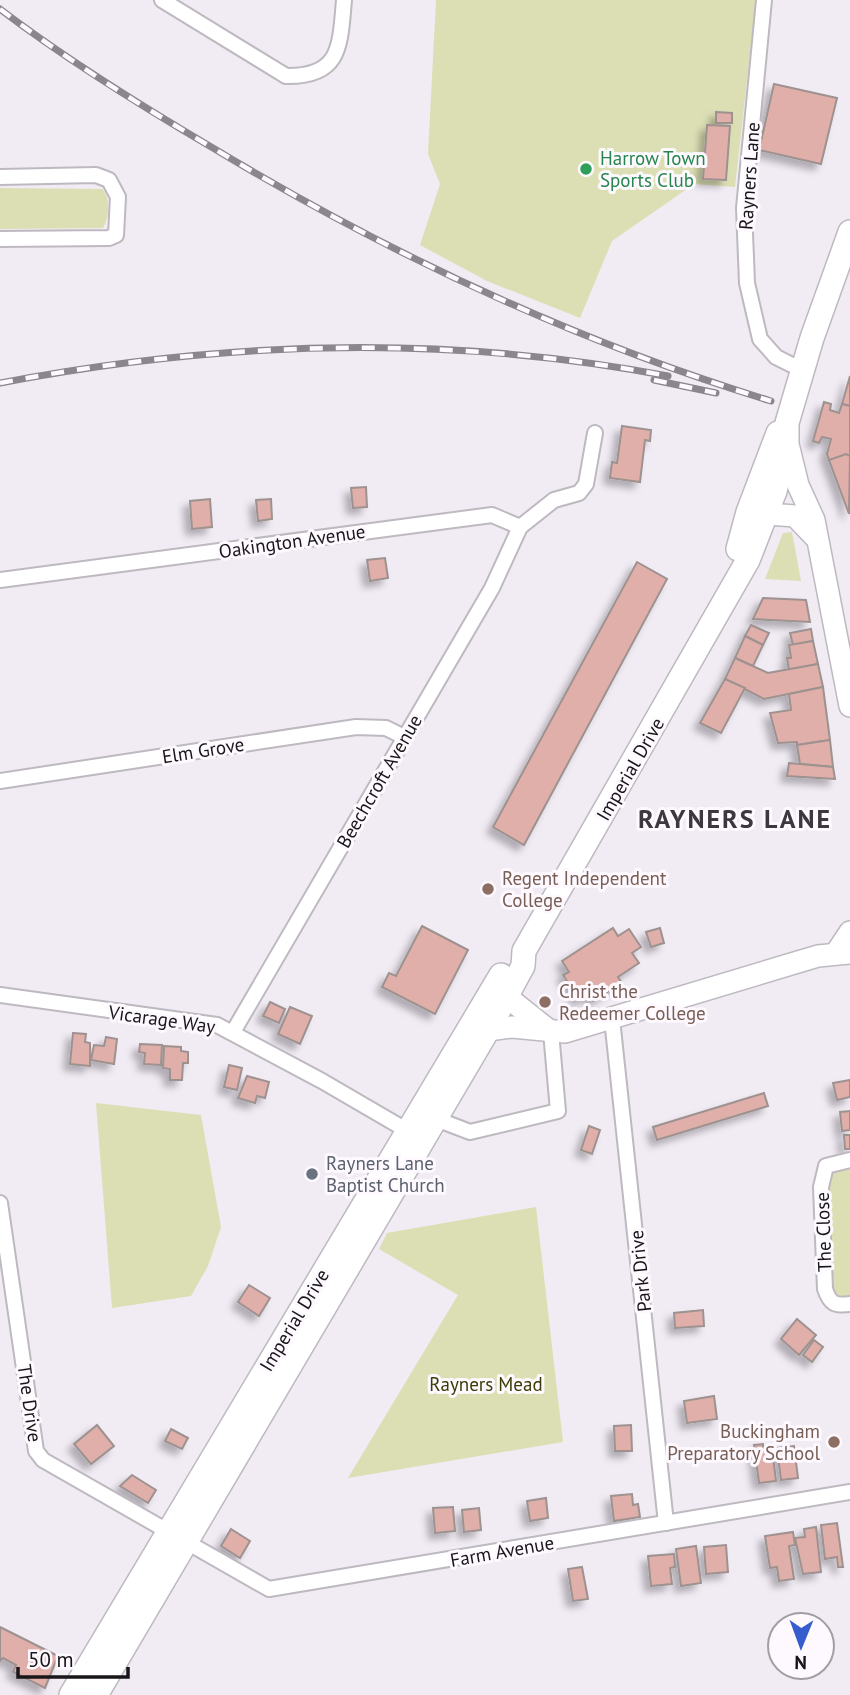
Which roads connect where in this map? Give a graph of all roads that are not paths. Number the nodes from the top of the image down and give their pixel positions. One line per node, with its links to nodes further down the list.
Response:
1 (162, 0): 2 (street)
2 (344, 0)
3 (764, 0): 7 (street, Rayners Lane)
4 (0, 177): 6 (street)
5 (850, 232): 7 (main road)
6 (0, 239)
7 (802, 370): 8 (main road)
8 (787, 431): 10 (main road, Imperial Drive); 11 (main road, Imperial Drive); 13 (street)
9 (596, 432): 12 (street)
10 (768, 514): 11 (street); 13 (street); 15 (main road, Imperial Drive)
11 (746, 526): 15 (main road, Imperial Drive)
12 (520, 527): 14 (street, Oakington Avenue); 17 (street, Beechcroft Avenue)
13 (816, 538): 16 (street)
14 (0, 580)
15 (732, 585): 21 (main road, Imperial Drive)
16 (850, 706)
17 (404, 737): 18 (street, Elm Grove); 25 (street, Beechcroft Avenue)
18 (0, 781)
19 (850, 932): 20 (street)
20 (846, 953): 23 (street)
21 (503, 987): 24 (main road, Imperial Drive); 26 (street); 28 (main road, Imperial Drive)
22 (0, 995): 25 (street, Vicarage Way)
23 (612, 1018): 26 (street); 33 (street, Park Drive)
24 (488, 1030): 26 (street); 27 (main road, Imperial Drive)
25 (233, 1032): 28 (street, Vicarage Way)
26 (551, 1032): 27 (street)
27 (436, 1119): 28 (main road, Imperial Drive)
28 (415, 1135): 34 (main road, Imperial Drive)
29 (850, 1160): 31 (street, The Close)
30 (0, 1203): 34 (street, The Drive)
31 (850, 1304)
32 (850, 1492): 33 (street, Farm Avenue)
33 (666, 1523): 34 (street, Farm Avenue)
34 (176, 1536): 35 (main road, Imperial Drive); 36 (main road, Imperial Drive)
35 (71, 1695)
36 (96, 1695)

